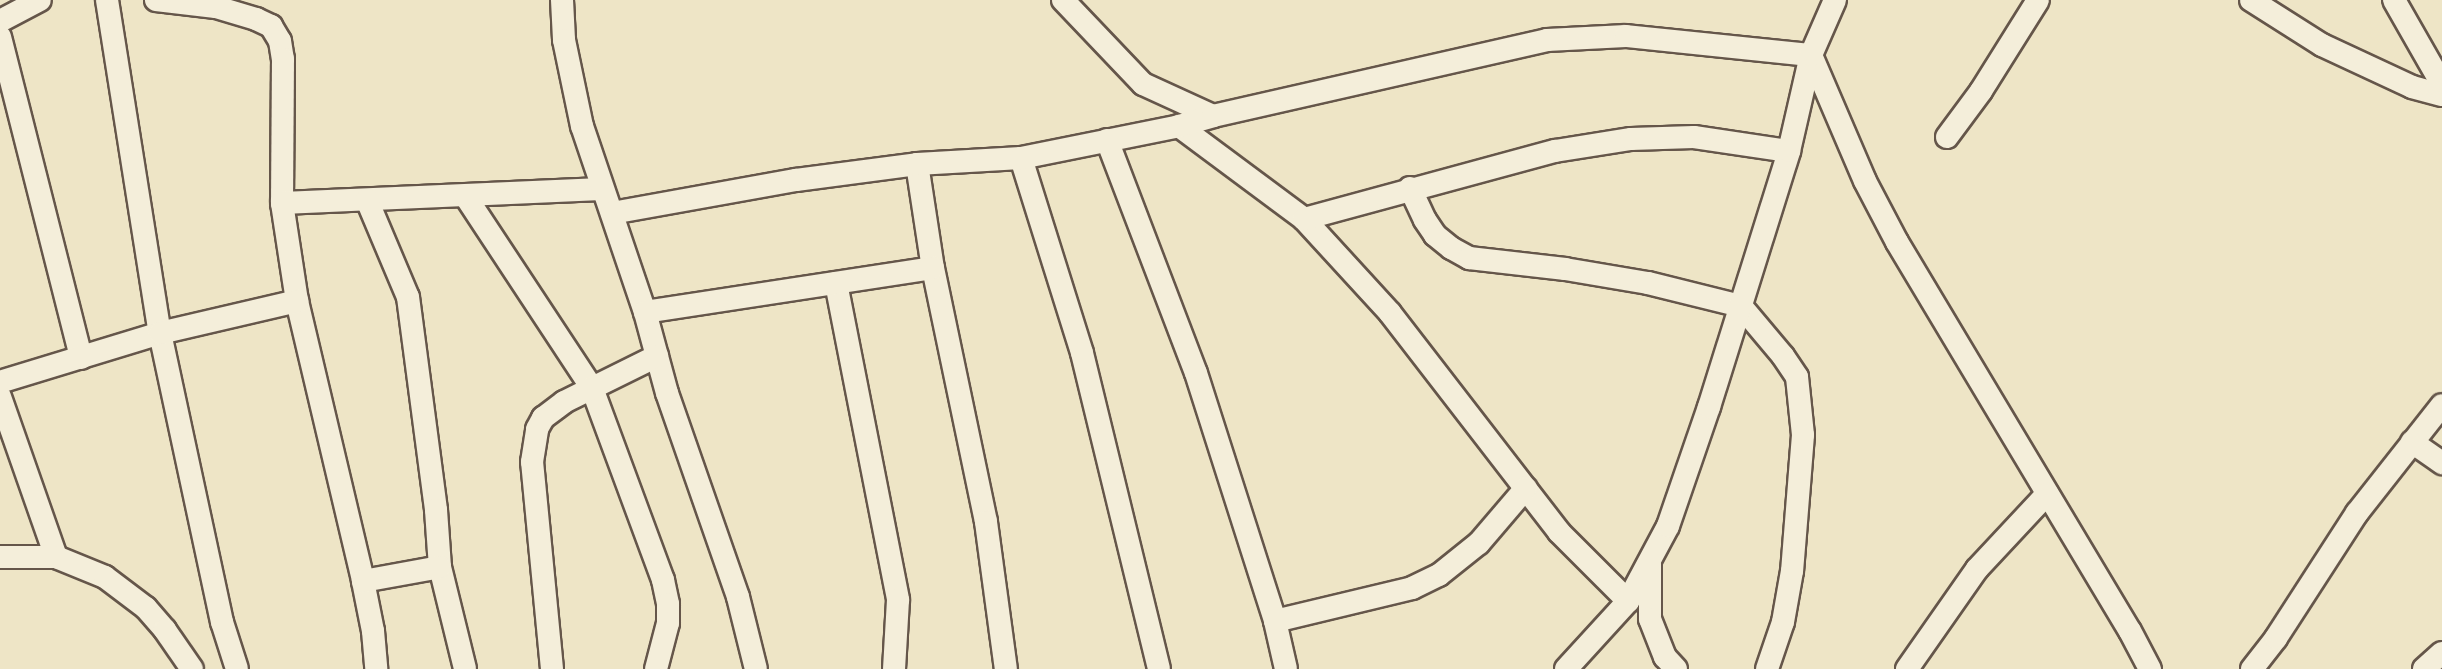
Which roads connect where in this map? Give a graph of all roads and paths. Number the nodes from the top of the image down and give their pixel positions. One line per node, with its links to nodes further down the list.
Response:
1 (40, 0): 10 (street)
2 (107, 0): 34 (street)
3 (156, 0): 26 (street)
4 (562, 0): 23 (street)
5 (1063, 0): 15 (street)
6 (1835, 0): 12 (street)
7 (2038, 0): 17 (street)
8 (2251, 0): 14 (street)
9 (2394, 0): 13 (street)
10 (0, 21)
11 (0, 37): 36 (street)
12 (1811, 55): 15 (street); 19 (street); 45 (street)
13 (2442, 84)
14 (2442, 95)
15 (1213, 116): 16 (street)
16 (1179, 126): 18 (street); 28 (street)
17 (1947, 137)
18 (1107, 140): 20 (street); 52 (street)
19 (1789, 151): 22 (street); 32 (street)
20 (1021, 158): 21 (street); 63 (street)
21 (917, 164): 27 (street); 29 (street)
22 (1410, 188): 28 (street); 32 (street)
23 (602, 189): 24 (street); 27 (street)
24 (466, 197): 25 (street); 38 (street)
25 (367, 200): 26 (street); 49 (street)
26 (282, 203): 31 (street)
27 (612, 213): 33 (street)
28 (1304, 219): 44 (street)
29 (933, 267): 30 (street); 62 (street)
30 (836, 283): 33 (street); 61 (street)
31 (297, 301): 34 (street); 50 (street)
32 (1741, 306): 48 (street); 67 (street)
33 (645, 312): 35 (street)
34 (160, 333): 36 (street); 55 (street)
35 (657, 356): 38 (street); 60 (street)
36 (81, 358): 37 (street)
37 (0, 382)
38 (592, 388): 58 (street); 59 (street)
39 (0, 397): 41 (street)
40 (2442, 405): 42 (street)
41 (7, 432): 47 (street)
42 (2412, 442): 43 (street); 70 (street)
43 (2442, 464)
44 (1526, 488): 51 (street); 52 (street)
45 (2047, 494): 68 (street); 69 (street)
46 (0, 557): 47 (street)
47 (56, 557): 54 (street)
48 (1650, 564): 51 (street); 66 (street)
49 (440, 567): 50 (street); 57 (street)
50 (363, 581): 56 (street)
51 (1628, 601): 65 (street)
52 (1275, 621): 64 (street)
53 (2442, 653): 71 (street)
54 (192, 669)
55 (237, 669)
56 (376, 669)
57 (465, 669)
58 (552, 669)
59 (656, 669)
60 (756, 669)
61 (894, 669)
62 (1006, 669)
63 (1159, 669)
64 (1286, 669)
65 (1566, 669)
66 (1676, 669)
67 (1767, 669)
68 (1907, 669)
69 (2150, 669)
70 (2252, 669)
71 (2424, 669)

